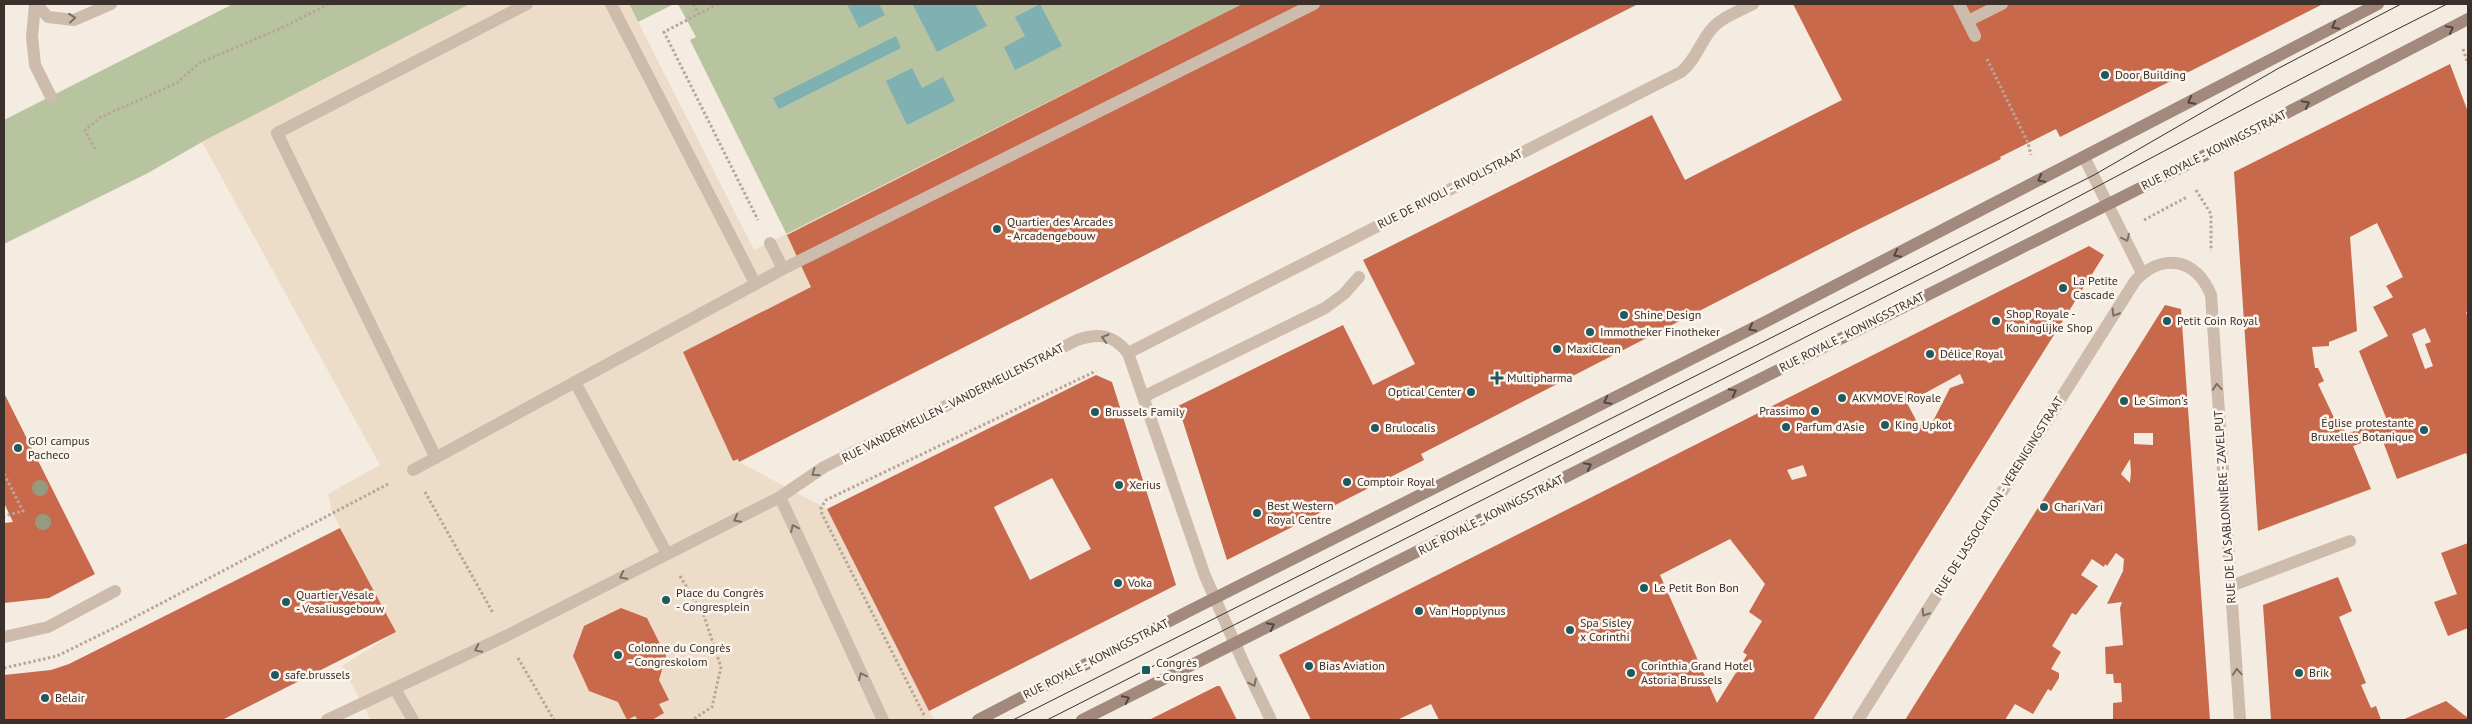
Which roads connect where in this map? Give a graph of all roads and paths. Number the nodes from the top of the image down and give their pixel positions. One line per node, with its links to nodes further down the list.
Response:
1 (36, 4): 2 (street, one-way to 2); 19 (street)
2 (111, 4)
3 (329, 4): 21 (path)
4 (527, 4): 37 (street)
5 (611, 4): 31 (street)
6 (694, 4): 13 (path)
7 (718, 4): 13 (path)
8 (1314, 4): 28 (street)
9 (1753, 4): 33 (street, RUE DE RIVOLI - RIVOLISTRAAT)
10 (1959, 4): 15 (street)
11 (2002, 4): 15 (street)
12 (2378, 4): 22 (street, RUE ROYALE - KONINGSSTRAAT, one-way to 22)
13 (699, 14): 27 (path)
14 (2468, 19): 23 (street, RUE ROYALE - KONINGSSTRAAT, one-way to 14)
15 (1968, 21): 16 (street)
16 (1975, 36): 20 (path)
17 (2463, 48): 18 (path)
18 (2468, 64)
19 (50, 97)
20 (2028, 143)
21 (95, 149)
22 (2084, 157): 25 (street); 47 (street, RUE ROYALE - KONINGSSTRAAT, one-way to 47)
23 (2184, 166): 25 (street, RUE ROYALE - KONINGSSTRAAT); 32 (path)
24 (2187, 197): 26 (path)
25 (2108, 203): 29 (street, one-way to 29); 50 (street, RUE ROYALE - KONINGSSTRAAT, one-way to 25)
26 (2141, 221)
27 (770, 243): 28 (street)
28 (783, 269): 31 (street)
29 (2142, 273): 32 (street, RUE DE LA SABLONNIÈRE - ZAVELPUT); 62 (street, RUE DE L'ASSOCIATION - VERENIGINGSTRAAT, one-way to 62)
30 (1359, 277): 36 (street)
31 (755, 283): 35 (street)
32 (2211, 295): 45 (street, RUE DE LA SABLONNIÈRE - ZAVELPUT, one-way to 32)
33 (1128, 352): 36 (street); 40 (street, RUE VANDERMEULEN - VANDERMEULENSTRAAT, one-way to 40)
34 (1096, 371): 53 (path)
35 (575, 382): 37 (street); 44 (street)
36 (1145, 396): 47 (street)
37 (436, 458): 38 (street)
38 (413, 470): 51 (path)
39 (4, 474): 42 (path)
40 (780, 497): 44 (street, one-way to 44); 58 (street, one-way to 40)
41 (433, 505): 48 (path)
42 (4, 516)
43 (2350, 541): 45 (street)
44 (667, 554): 48 (street, one-way to 48); 57 (path)
45 (2231, 586): 63 (street, RUE DE LA SABLONNIÈRE - ZAVELPUT, one-way to 45)
46 (115, 592): 49 (street)
47 (1215, 598): 50 (street); 59 (street, RUE ROYALE - KONINGSSTRAAT)
48 (506, 636): 52 (street, one-way to 52); 56 (path)
49 (4, 637)
50 (1235, 644): 60 (street, RUE ROYALE - KONINGSSTRAAT, one-way to 50); 61 (street, one-way to 61)
51 (4, 668)
52 (395, 689): 54 (street); 55 (street)
53 (924, 715)
54 (327, 720)
55 (413, 720)
56 (554, 720)
57 (692, 720)
58 (883, 720)
59 (978, 720)
60 (1082, 720)
61 (1271, 720)
62 (1858, 720)
63 (2240, 720)

